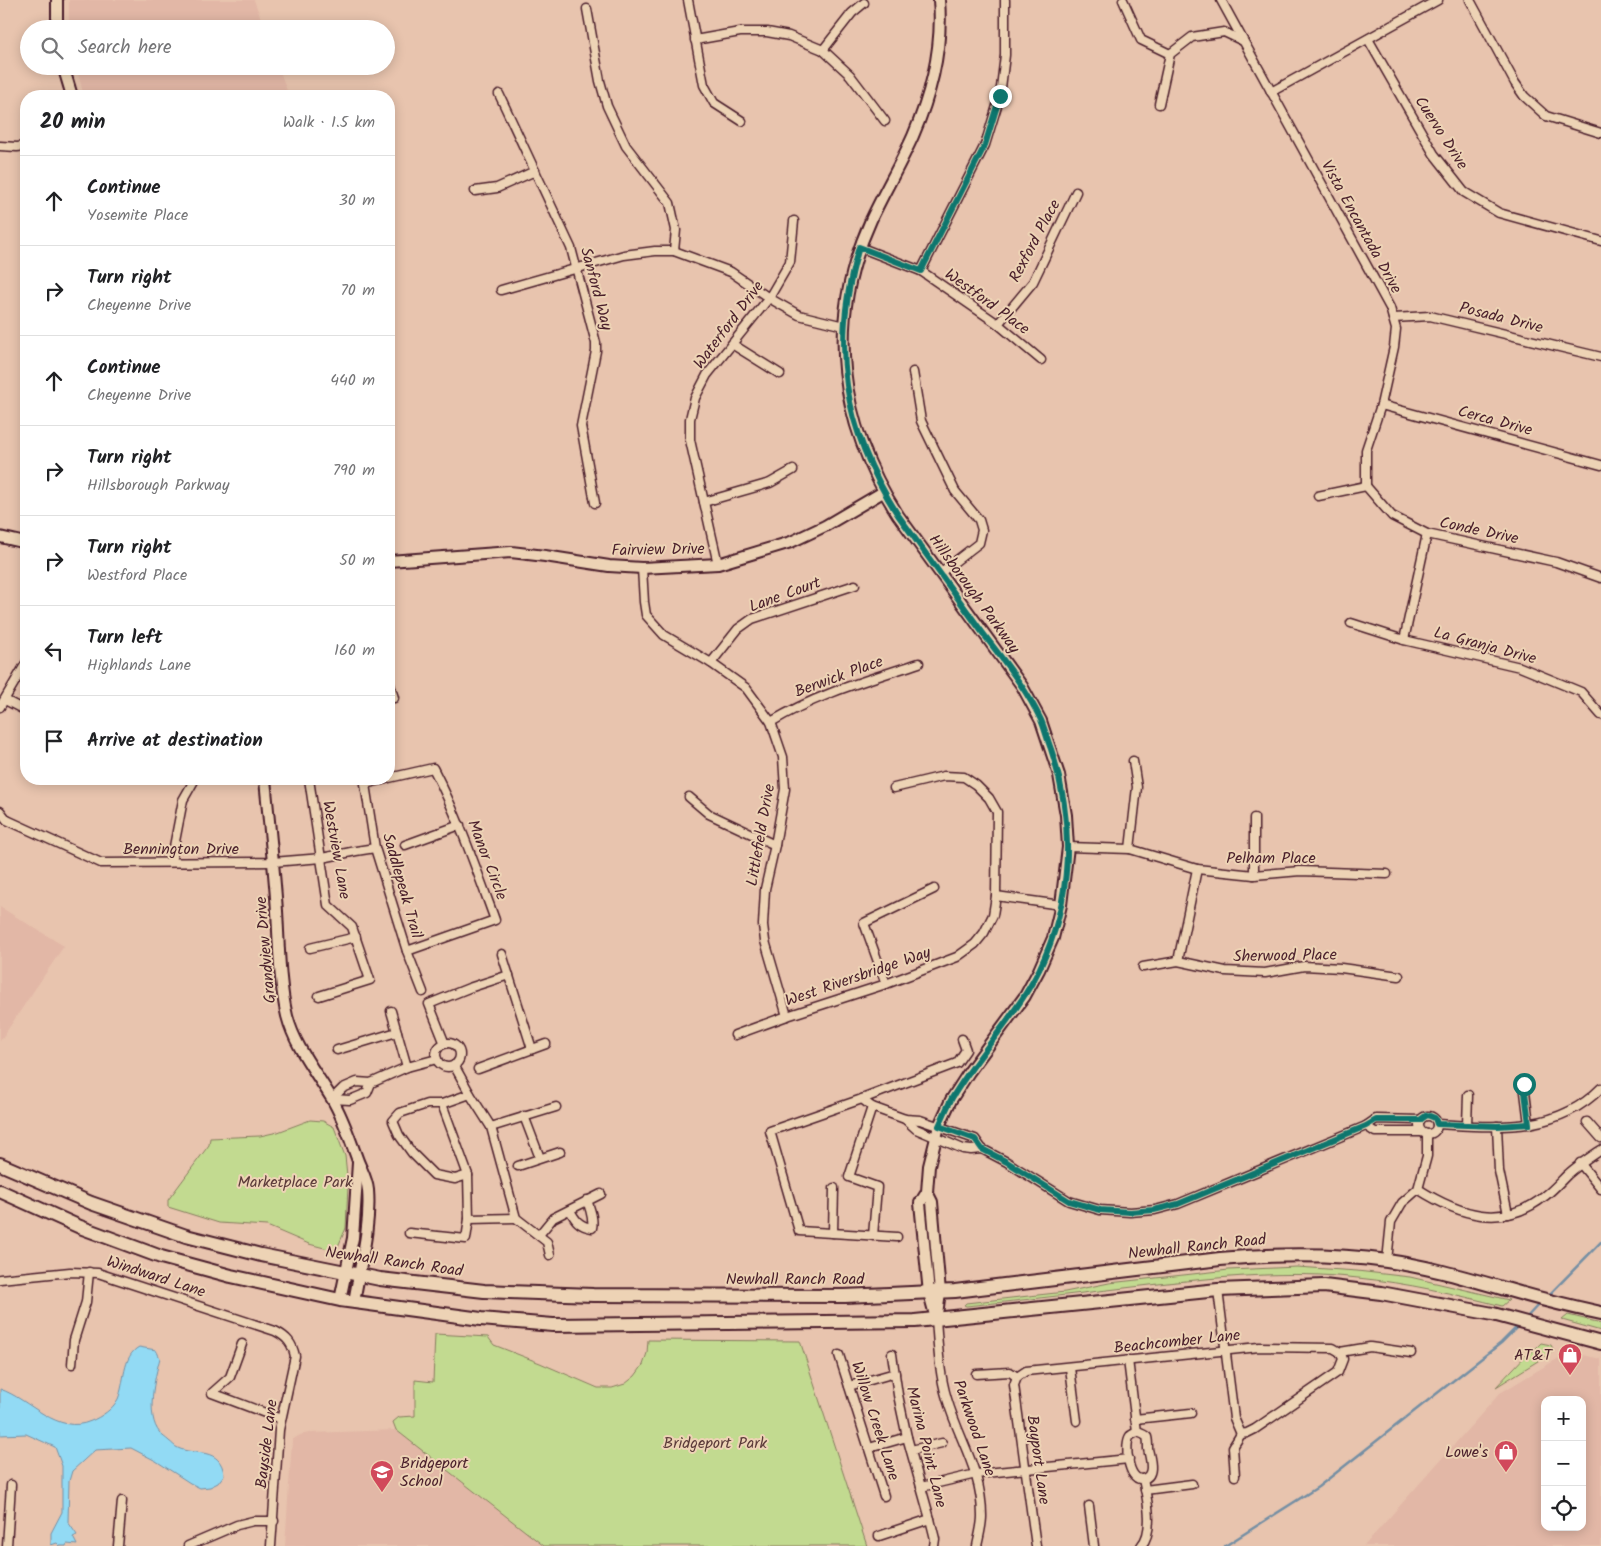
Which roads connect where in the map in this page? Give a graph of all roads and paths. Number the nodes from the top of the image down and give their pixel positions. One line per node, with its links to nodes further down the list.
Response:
1 (57, 0): 11 (street)
2 (688, 0): 13 (street)
3 (939, 0): 32 (street, Hillsborough Parkway)
4 (1005, 0): 35 (street)
5 (1123, 0): 16 (street)
6 (1221, 0): 14 (street, Vista Encantada Drive)
7 (1438, 0): 12 (street)
8 (1470, 0): 24 (street)
9 (864, 3): 15 (street)
10 (587, 9): 33 (street)
11 (57, 20)
12 (1368, 39): 19 (street); 31 (street, Cuervo Drive)
13 (695, 40): 15 (street); 22 (street)
14 (1243, 41): 16 (street); 19 (street, Vista Encantada Drive)
15 (823, 50): 23 (street)
16 (1170, 54): 21 (street)
17 (66, 75): 18 (street)
18 (70, 90)
19 (1271, 92): 38 (street, Vista Encantada Drive)
20 (499, 94): 27 (street, Sanford Way)
21 (1159, 104)
22 (742, 121)
23 (885, 121)
24 (1601, 133)
25 (0, 146): 26 (street)
26 (20, 147)
27 (535, 171): 28 (street); 34 (street, Sanford Way)
28 (475, 191)
29 (1076, 192): 39 (street, Rexford Place)
30 (794, 221): 37 (street, Waterford Drive)
31 (1601, 241)
32 (859, 247): 35 (street, Westford Place); 40 (street, Hillsborough Parkway)
33 (674, 251): 34 (street); 37 (street)
34 (576, 268): 36 (street); 53 (street, Sanford Way)
35 (921, 271): 39 (street, Westford Place)
36 (501, 290)
37 (769, 298): 40 (street); 41 (street, Waterford Drive)
38 (1393, 318): 42 (street, Posada Drive); 46 (street, Vista Encantada Drive)
39 (998, 324): 43 (street, Westford Place)
40 (844, 326): 50 (street, Hillsborough Parkway)
41 (732, 344): 45 (street); 52 (street, Waterford Drive)
42 (1601, 357)
43 (1041, 360)
44 (913, 372): 60 (street)
45 (780, 374)
46 (1381, 405): 47 (street, Cerca Drive); 49 (street, Vista Encantada Drive)
47 (1601, 465)
48 (793, 470): 52 (street)
49 (1366, 486): 51 (street); 54 (street, Conde Drive)
50 (883, 492): 58 (street, Fairview Drive); 60 (street, Hillsborough Parkway)
51 (1318, 496)
52 (704, 502): 58 (street, Waterford Drive)
53 (595, 504)
54 (1427, 534): 61 (street, Conde Drive); 64 (street)
55 (0, 537): 56 (street)
56 (20, 542)
57 (395, 561): 59 (street, Fairview Drive)
58 (718, 564): 59 (street, Fairview Drive)
59 (642, 568): 65 (street, Littlefield Drive)
60 (940, 573): 86 (street, Hillsborough Parkway)
61 (1601, 578)
62 (855, 585): 65 (street, Lane Court)
63 (1351, 623): 64 (street, La Granja Drive)
64 (1404, 640): 71 (street, La Granja Drive)
65 (711, 663): 72 (street, Littlefield Drive)
66 (919, 663): 72 (street, Berwick Place)
67 (20, 674): 68 (street)
68 (5, 700): 69 (street); 70 (street)
69 (0, 707)
70 (20, 708)
71 (1601, 715)
72 (771, 722): 84 (street, Littlefield Drive)
73 (1133, 761): 88 (street)
74 (395, 776): 83 (street, Manor Circle)
75 (192, 785): 90 (street)
76 (266, 785): 91 (street, Grandview Drive)
77 (310, 785): 89 (street, Westview Lane)
78 (365, 785): 87 (street, Saddlepeak Trail)
79 (894, 788): 96 (street)
80 (689, 797): 84 (street)
81 (0, 811): 90 (street, Bennington Drive)
82 (1254, 818): 94 (street)
83 (460, 825): 85 (street); 100 (street, Manor Circle)
84 (775, 845): 110 (street, Littlefield Drive)
85 (405, 846)
86 (1068, 847): 88 (street, Pelham Place); 97 (street, Hillsborough Parkway)
87 (375, 848): 89 (street, Bennington Drive); 100 (street, Saddlepeak Trail)
88 (1130, 849): 92 (street, Pelham Place)
89 (322, 858): 91 (street, Bennington Drive); 98 (street, Westview Lane)
90 (172, 862): 91 (street, Bennington Drive)
91 (274, 862): 127 (street, Grandview Drive)
92 (1197, 869): 94 (street, Pelham Place); 102 (street)
93 (1387, 874): 94 (street, Pelham Place)
94 (1254, 875)
95 (934, 889): 106 (street)
96 (996, 896): 97 (street); 106 (street, West Riversbridge Way)
97 (1061, 905): 139 (street, Hillsborough Parkway)
98 (356, 937): 99 (street); 108 (street, Westview Lane)
99 (310, 948)
100 (407, 951): 107 (street, Saddlepeak Trail)
101 (502, 954): 104 (street)
102 (1178, 961): 103 (street, Sherwood Place); 105 (street, Sherwood Place)
103 (1143, 968)
104 (509, 975): 114 (street); 116 (street)
105 (1399, 976)
106 (886, 984): 110 (street, West Riversbridge Way)
107 (423, 992)
108 (319, 996)
109 (391, 1011): 111 (street)
110 (787, 1016): 112 (street, West Riversbridge Way)
111 (397, 1032): 117 (street); 120 (street)
112 (735, 1036)
113 (962, 1039): 128 (street)
114 (445, 1044): 118 (street); 119 (street)
115 (546, 1044): 116 (street)
116 (532, 1049): 121 (street)
117 (337, 1050)
118 (437, 1059): 119 (street); 120 (street)
119 (454, 1065): 125 (street)
120 (406, 1067): 122 (street)
121 (478, 1069)
122 (371, 1083): 127 (street); 127 (street)
123 (1524, 1084): 137 (street)
124 (1601, 1088): 137 (street)
125 (470, 1094): 129 (street); 142 (street)
126 (1468, 1095): 138 (street)
127 (332, 1099): 172 (street, Grandview Drive)
128 (862, 1099): 131 (street); 165 (street)
129 (442, 1104): 153 (street); 153 (street)
130 (556, 1106): 132 (street)
131 (872, 1106): 133 (street); 167 (street)
132 (524, 1116): 142 (street); 149 (street)
133 (905, 1120): 139 (street); 144 (street)
134 (1420, 1120): 136 (street); 140 (street); 143 (street)
135 (1587, 1122): 145 (street)
136 (1437, 1124): 138 (street); 143 (street)
137 (1529, 1124): 141 (street)
138 (1467, 1125): 141 (street)
139 (939, 1126): 144 (street, Hillsborough Parkway); 146 (street)
140 (1366, 1126): 143 (street); 146 (street)
141 (1497, 1126): 161 (street)
142 (491, 1127): 162 (street)
143 (1424, 1133): 155 (street)
144 (936, 1138): 146 (street); 175 (street, Hillsborough Parkway)
145 (1601, 1138)
146 (982, 1149)
147 (1601, 1150): 150 (street)
148 (560, 1152): 149 (street)
149 (540, 1158): 152 (street)
150 (1580, 1163): 156 (street); 161 (street)
151 (0, 1164): 172 (main road, Newhall Ranch Road)
152 (518, 1166)
153 (468, 1175): 163 (street)
154 (834, 1188): 165 (street)
155 (1418, 1189): 161 (street); 170 (street)
156 (1601, 1189)
157 (0, 1191): 176 (main road)
158 (601, 1194): 159 (street)
159 (587, 1200): 160 (street); 160 (street)
160 (570, 1210): 166 (street)
161 (1508, 1214)
162 (516, 1218): 163 (street); 166 (street)
163 (469, 1219): 164 (street)
164 (409, 1233)
165 (833, 1233): 167 (street)
166 (539, 1235): 169 (street)
167 (873, 1236): 168 (street)
168 (897, 1237)
169 (550, 1255)
170 (1387, 1261): 175 (main road, Newhall Ranch Road); 178 (main road, Newhall Ranch Road)
171 (89, 1272): 173 (street, Windward Lane); 182 (street, Windward Lane); 189 (street)
172 (352, 1274): 175 (main road, Newhall Ranch Road); 176 (street, Grandview Drive); 177 (street, Grandview Drive)
173 (0, 1279)
174 (1218, 1290): 179 (main road); 180 (main road); 183 (street)
175 (935, 1292): 179 (street, Hillsborough Parkway)
176 (340, 1300): 177 (main road)
177 (354, 1302): 179 (main road)
178 (1601, 1313)
179 (936, 1319): 207 (street, Parkwood Lane)
180 (1601, 1343)
181 (242, 1344): 197 (street)
182 (293, 1347): 197 (street, Bayside Lane)
183 (1225, 1350): 184 (street, Beachcomber Lane); 188 (street, Beachcomber Lane); 200 (street)
184 (1340, 1352): 185 (street); 200 (street)
185 (1411, 1353)
186 (892, 1354): 191 (street, Marina Point Lane)
187 (839, 1355): 194 (street, Willow Creek Lane)
188 (1128, 1360): 190 (street, Beachcomber Lane); 196 (street)
189 (72, 1364)
190 (1070, 1368): 193 (street, Beachcomber Lane); 198 (street)
191 (895, 1373): 194 (street); 201 (street, Marina Point Lane)
192 (976, 1374): 193 (street)
193 (1017, 1377): 206 (street, Bayport Lane)
194 (849, 1386): 203 (street, Willow Creek Lane)
195 (1191, 1413): 196 (street)
196 (1135, 1419): 199 (street)
197 (281, 1420): 218 (street, Bayside Lane)
198 (1077, 1421)
199 (1136, 1432): 205 (street); 209 (street)
200 (1241, 1434): 208 (street)
201 (908, 1437): 203 (street); 204 (street, Marina Point Lane)
202 (942, 1442): 204 (street)
203 (869, 1448): 214 (street, Willow Creek Lane)
204 (911, 1450): 212 (street, Marina Point Lane)
205 (1128, 1459): 206 (street); 209 (street)
206 (1024, 1468): 207 (street); 226 (street, Bayport Lane)
207 (976, 1474): 212 (street); 225 (street, Parkwood Lane)
208 (1235, 1476)
209 (1143, 1479): 213 (street)
210 (1192, 1484): 213 (street)
211 (11, 1485): 220 (street)
212 (921, 1487): 217 (street, Marina Point Lane)
213 (1145, 1490): 228 (street)
214 (884, 1496)
215 (122, 1501): 221 (street)
216 (1090, 1506): 227 (street)
217 (930, 1519): 219 (street); 224 (street, Marina Point Lane)
218 (274, 1521): 222 (street); 223 (street, Bayside Lane)
219 (879, 1536)
220 (7, 1546)
221 (118, 1546)
222 (188, 1546)
223 (271, 1546)
224 (934, 1546)
225 (977, 1546)
226 (1036, 1546)
227 (1094, 1546)
228 (1141, 1546)

